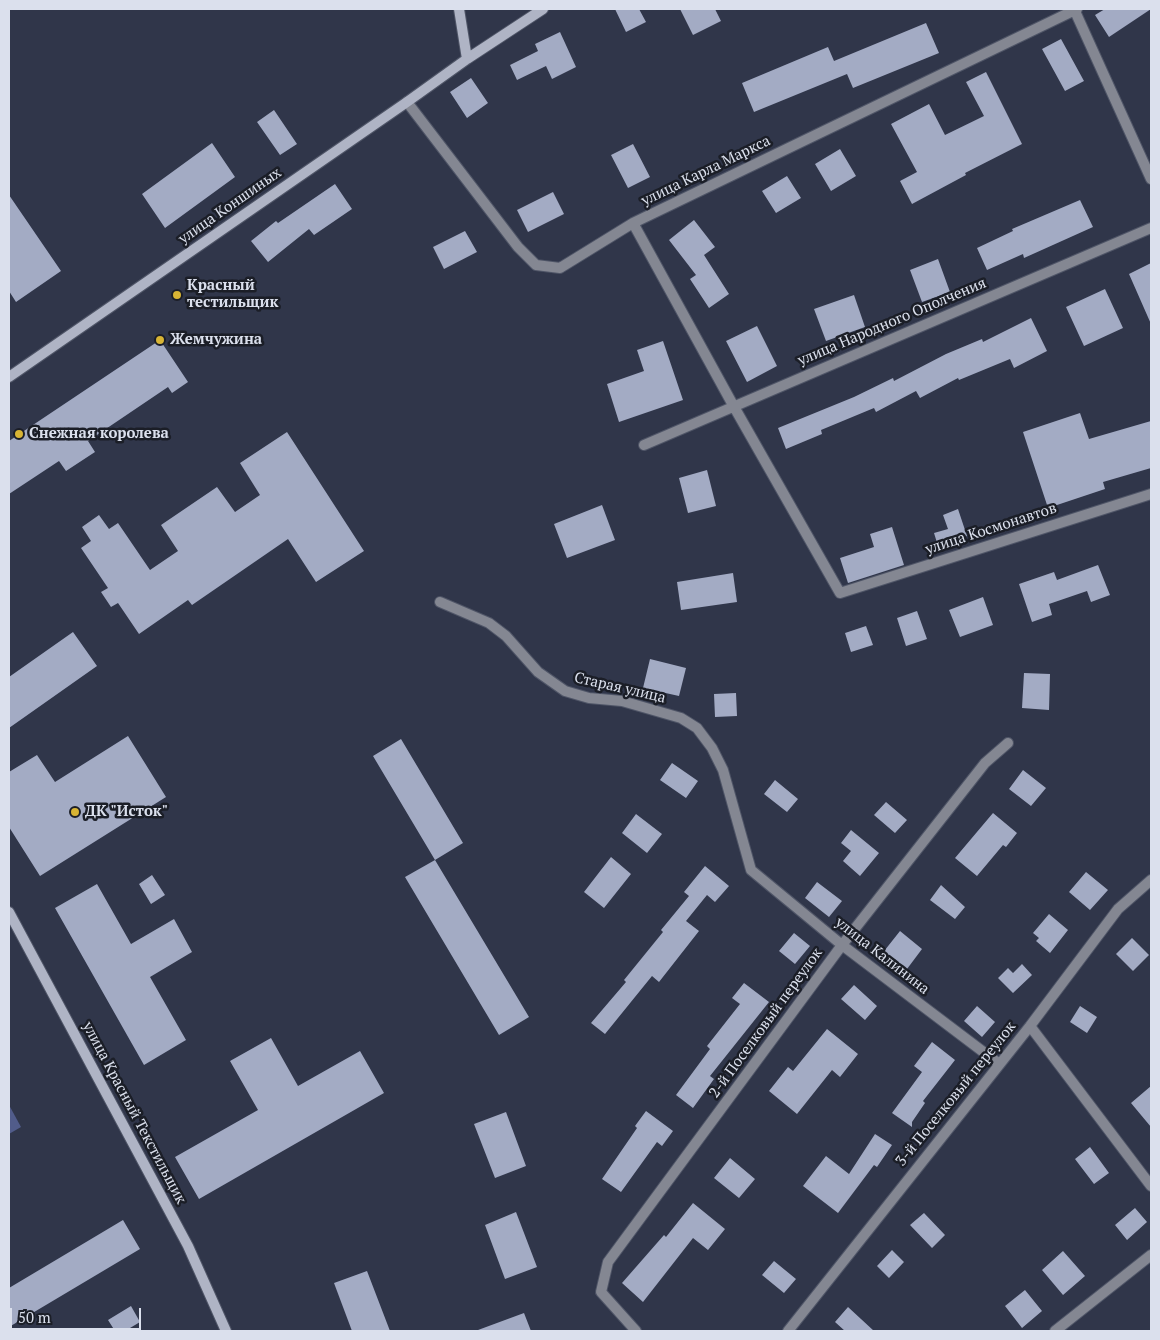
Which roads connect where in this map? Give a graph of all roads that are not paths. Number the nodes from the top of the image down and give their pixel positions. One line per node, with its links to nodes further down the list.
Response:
1 (459, 9): 4 (main road)
2 (543, 9): 4 (main road, улица Коншиных)
3 (1075, 9): 6 (street); 7 (street, улица Карла Маркса)
4 (467, 58): 5 (main road, улица Коншиных)
5 (407, 102): 7 (street, улица Карла Маркса); 9 (main road, улица Коншиных)
6 (1151, 179)
7 (633, 223): 10 (street)
8 (1151, 228): 10 (street, улица Народного Ополчения)
9 (9, 377)
10 (733, 405): 11 (street, улица Народного Ополчения); 12 (street, улица Космонавтов)
11 (644, 445)
12 (1151, 494)
13 (440, 602): 15 (street, Старая улица)
14 (1008, 743): 18 (street, 2-й Поселковый переулок)
15 (751, 870): 18 (street, улица Калинина)
16 (1151, 880): 19 (street, 3-й Поселковый переулок)
17 (9, 912): 23 (main road, улица Красный Текстильщик)
18 (842, 945): 20 (street, улица Калинина); 24 (street, 2-й Поселковый переулок)
19 (1030, 1026): 20 (street, 3-й Поселковый переулок); 21 (street)
20 (998, 1063): 25 (street, 3-й Поселковый переулок)
21 (1151, 1186)
22 (1151, 1255): 26 (street)
23 (226, 1331)
24 (636, 1331)
25 (788, 1331)
26 (1055, 1331)

